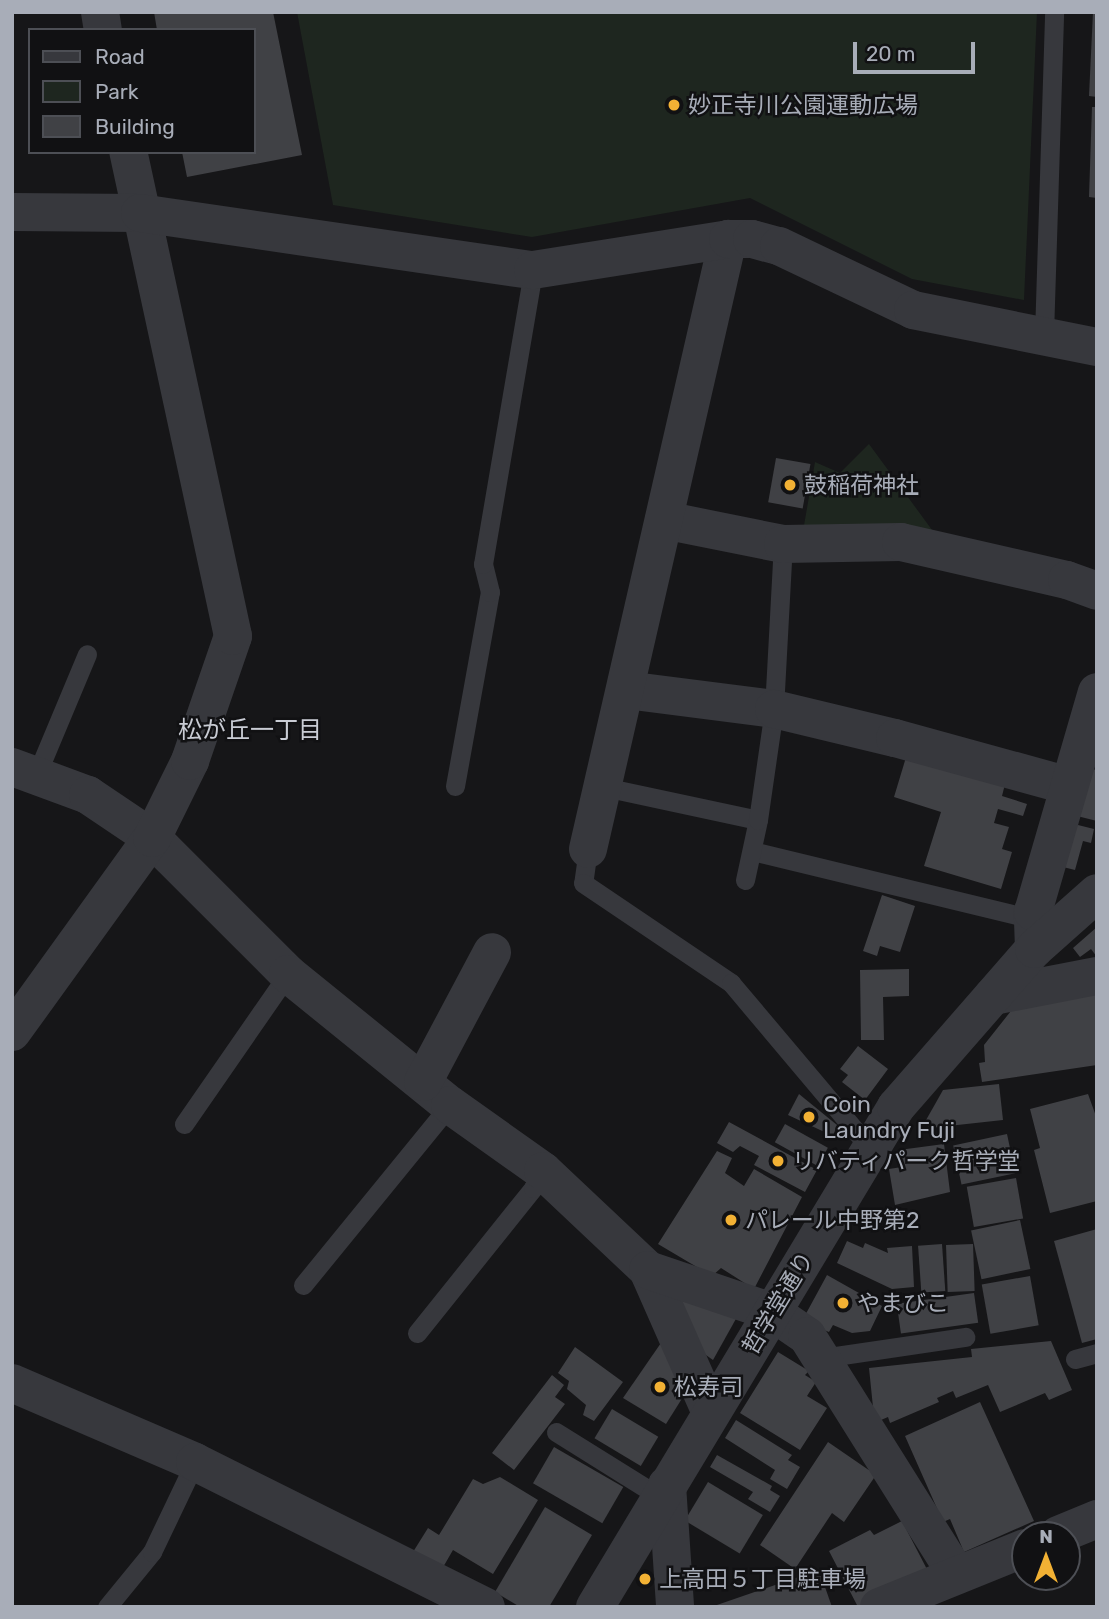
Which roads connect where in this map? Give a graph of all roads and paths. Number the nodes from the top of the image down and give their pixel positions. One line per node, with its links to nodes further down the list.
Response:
1 (1054, 12): 7 (lane)
2 (128, 154): 4 (street)
3 (12, 212): 4 (street)
4 (140, 213): 6 (street); 21 (street)
5 (728, 239): 6 (street); 7 (street); 9 (street)
6 (533, 270): 17 (lane)
7 (1044, 335): 8 (street)
8 (1097, 347)
9 (664, 520): 10 (street); 13 (street)
10 (783, 544): 11 (street); 15 (lane)
11 (1097, 591)
12 (87, 654): 16 (lane)
13 (626, 690): 15 (street); 19 (street)
14 (1097, 692): 18 (street)
15 (774, 709): 18 (street); 20 (lane)
16 (24, 771): 21 (street)
17 (455, 786)
18 (1069, 786): 26 (street)
19 (604, 787): 20 (lane); 22 (street)
20 (758, 820): 23 (lane)
21 (152, 838): 28 (street); 31 (street)
22 (588, 849): 34 (lane)
23 (752, 851): 24 (lane); 26 (lane)
24 (745, 880)
25 (1097, 893): 26 (street, 哲学堂通り)
26 (1034, 934): 30 (street, 哲学堂通り)
27 (492, 952): 32 (street)
28 (288, 974): 32 (street); 33 (lane)
29 (1097, 976): 30 (street)
30 (993, 996): 34 (street, 哲学堂通り)
31 (15, 1026)
32 (437, 1093): 35 (street); 37 (lane)
33 (184, 1124)
34 (871, 1149): 38 (street, 哲学堂通り)
35 (543, 1171): 36 (street); 39 (lane)
36 (648, 1270): 38 (street); 45 (street)
37 (303, 1285)
38 (772, 1312): 42 (street); 45 (street, 哲学堂通り)
39 (417, 1333)
40 (965, 1337): 42 (lane)
41 (1097, 1353): 43 (lane)
42 (821, 1358): 50 (street)
43 (1075, 1359)
44 (12, 1383): 47 (street)
45 (711, 1413): 48 (street, 哲学堂通り)
46 (556, 1432): 48 (lane)
47 (195, 1462): 51 (lane); 52 (street)
48 (664, 1491): 53 (street, 哲学堂通り); 54 (street)
49 (1011, 1554): 50 (street)
50 (957, 1575): 55 (street)
51 (107, 1607)
52 (486, 1607)
53 (595, 1607)
54 (675, 1607)
55 (879, 1607)

